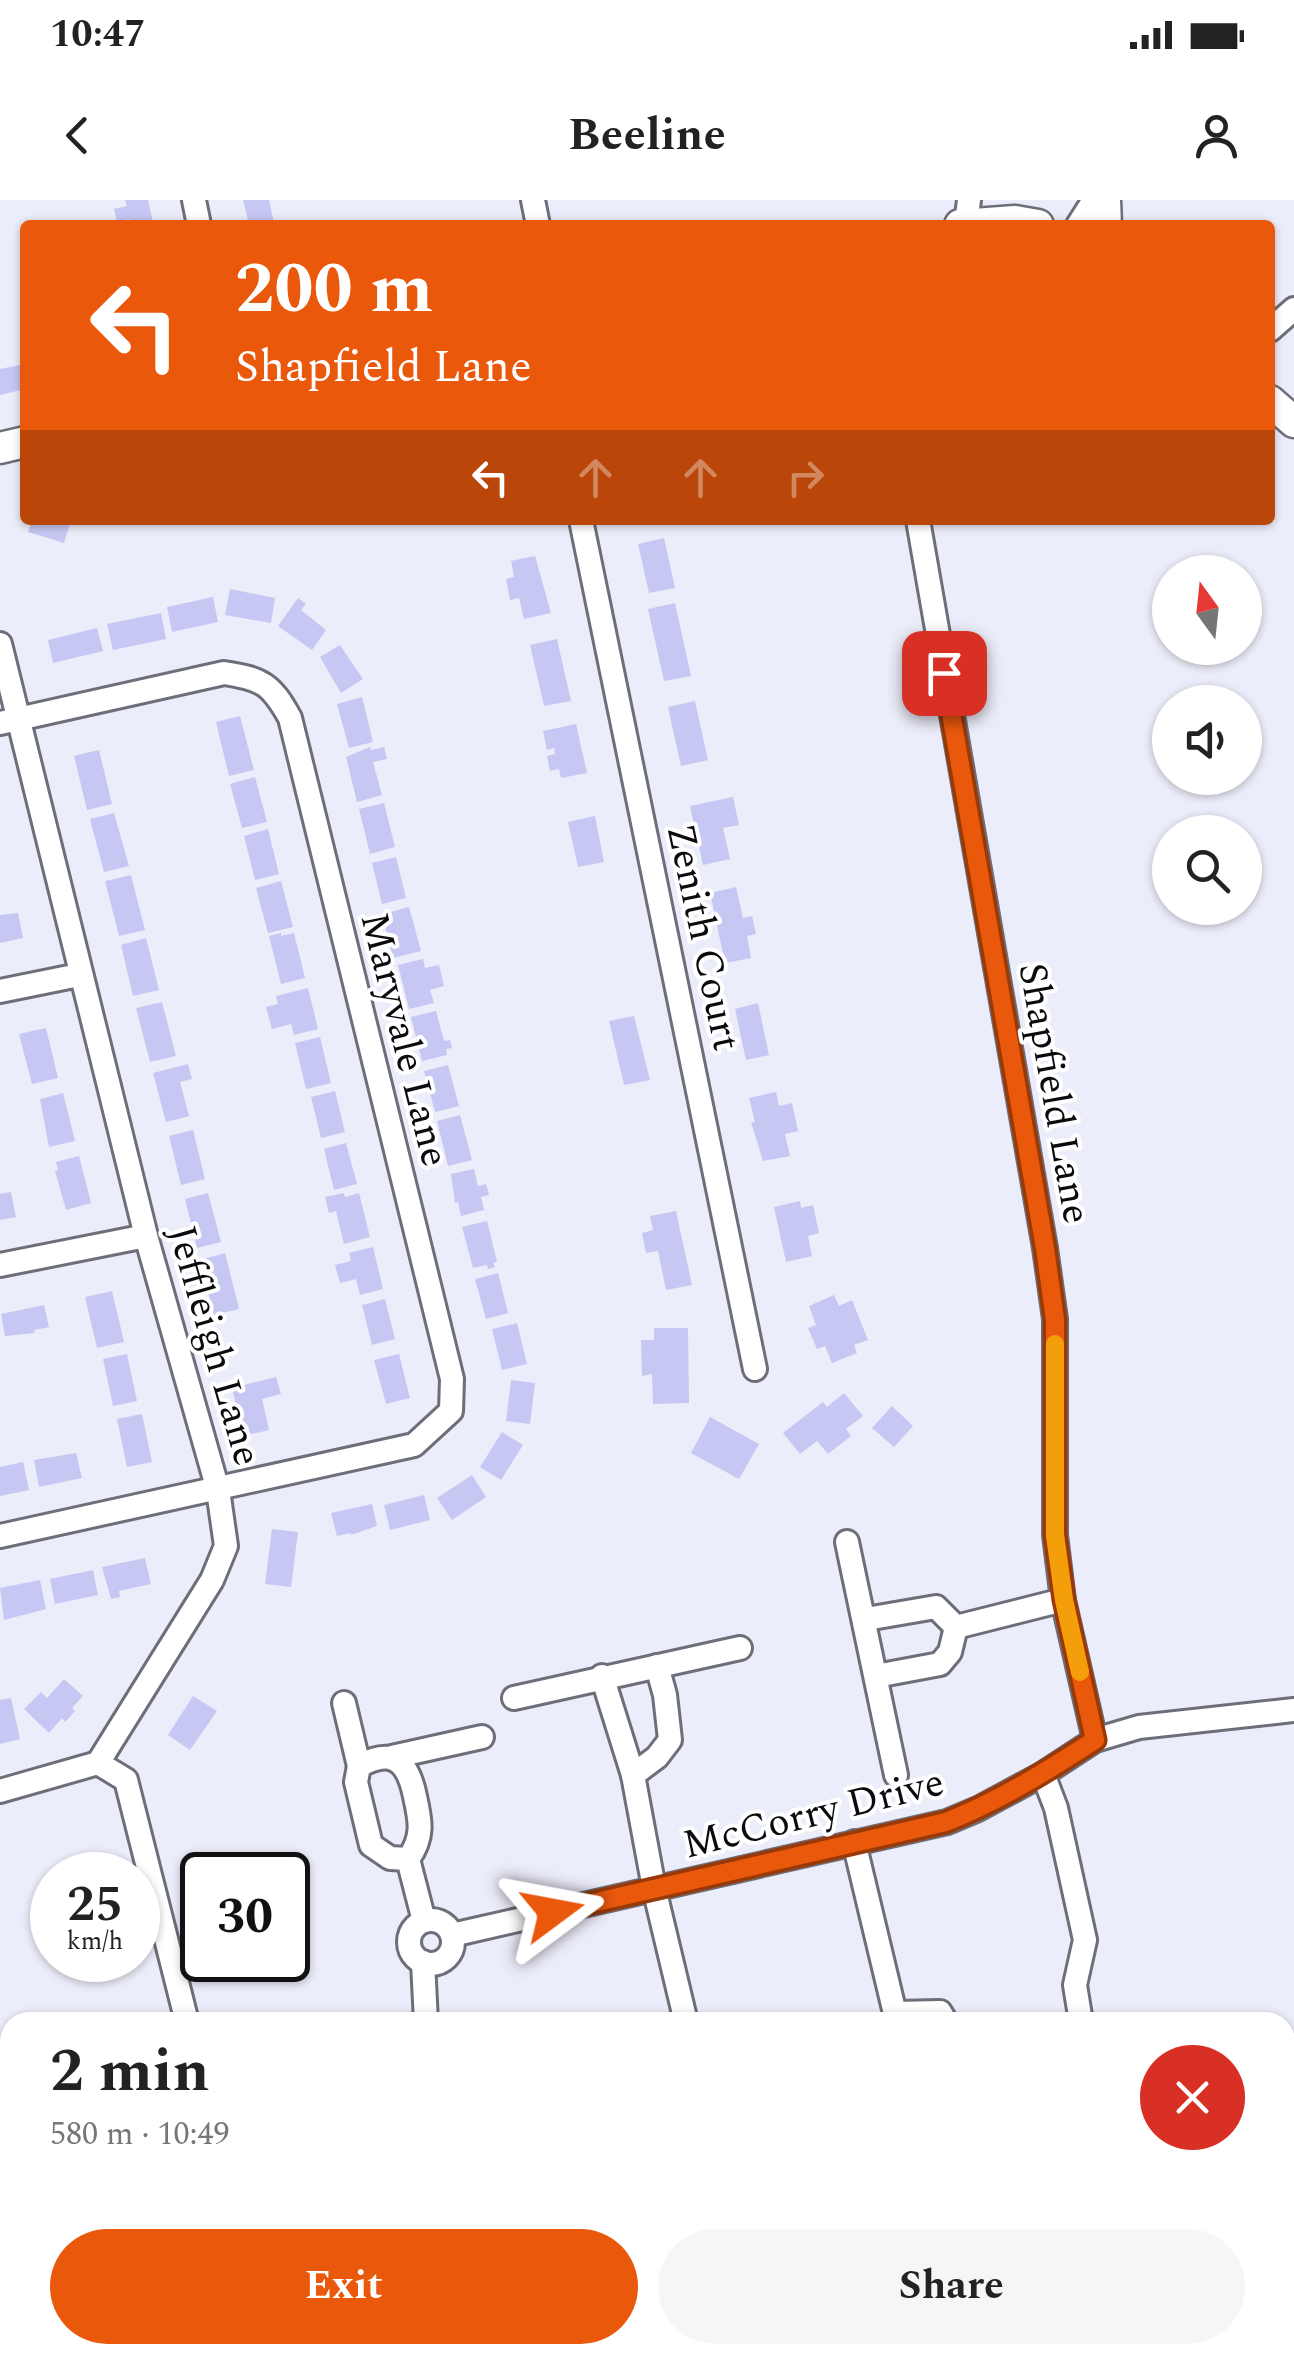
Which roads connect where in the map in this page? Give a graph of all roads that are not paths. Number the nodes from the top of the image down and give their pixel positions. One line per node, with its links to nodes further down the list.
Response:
1 (1031, 200): 2 (main road)
2 (981, 220)
3 (1294, 309): 4 (street)
4 (1275, 326)
5 (1275, 405): 6 (main road)
6 (1294, 422)
7 (583, 525): 15 (street, Zenith Court)
8 (919, 525): 19 (street, Shapfield Lane)
9 (0, 644): 10 (street, Jeffleigh Lane)
10 (9, 721): 11 (street, Jeffleigh Lane); 16 (street, Maryvale Lane)
11 (80, 975): 12 (street); 13 (street, Jeffleigh Lane)
12 (0, 991)
13 (146, 1236): 14 (street); 16 (street, Jeffleigh Lane)
14 (0, 1266)
15 (755, 1369)
16 (218, 1490): 17 (street); 32 (street, Jeffleigh Lane)
17 (0, 1536)
18 (847, 1542): 20 (street)
19 (1064, 1600): 21 (street); 30 (street, Shapfield Lane)
20 (866, 1619): 21 (street); 25 (street)
21 (956, 1627): 25 (street)
22 (740, 1648): 23 (street)
23 (657, 1666): 24 (street); 34 (street)
24 (602, 1676): 26 (street); 34 (street)
25 (876, 1676): 36 (street)
26 (514, 1698)
27 (344, 1704): 33 (street)
28 (1294, 1710): 30 (street, McCorry Drive)
29 (482, 1737): 31 (street)
30 (1095, 1740): 35 (street, McCorry Drive)
31 (392, 1757): 33 (street); 39 (street)
32 (98, 1763): 37 (street); 44 (street)
33 (358, 1766): 39 (street)
34 (633, 1774): 40 (street)
35 (1044, 1774): 38 (street, McCorry Drive); 48 (street)
36 (896, 1775)
37 (0, 1790)
38 (854, 1842): 40 (street, McCorry Drive); 47 (street)
39 (408, 1859): 41 (street)
40 (654, 1888): 42 (street, McCorry Drive); 46 (street)
41 (424, 1921): 42 (street); 43 (street)
42 (452, 1935): 43 (street)
43 (423, 1962): 45 (street)
44 (184, 2012)
45 (426, 2012)
46 (684, 2012)
47 (895, 2012)
48 (1079, 2012)

